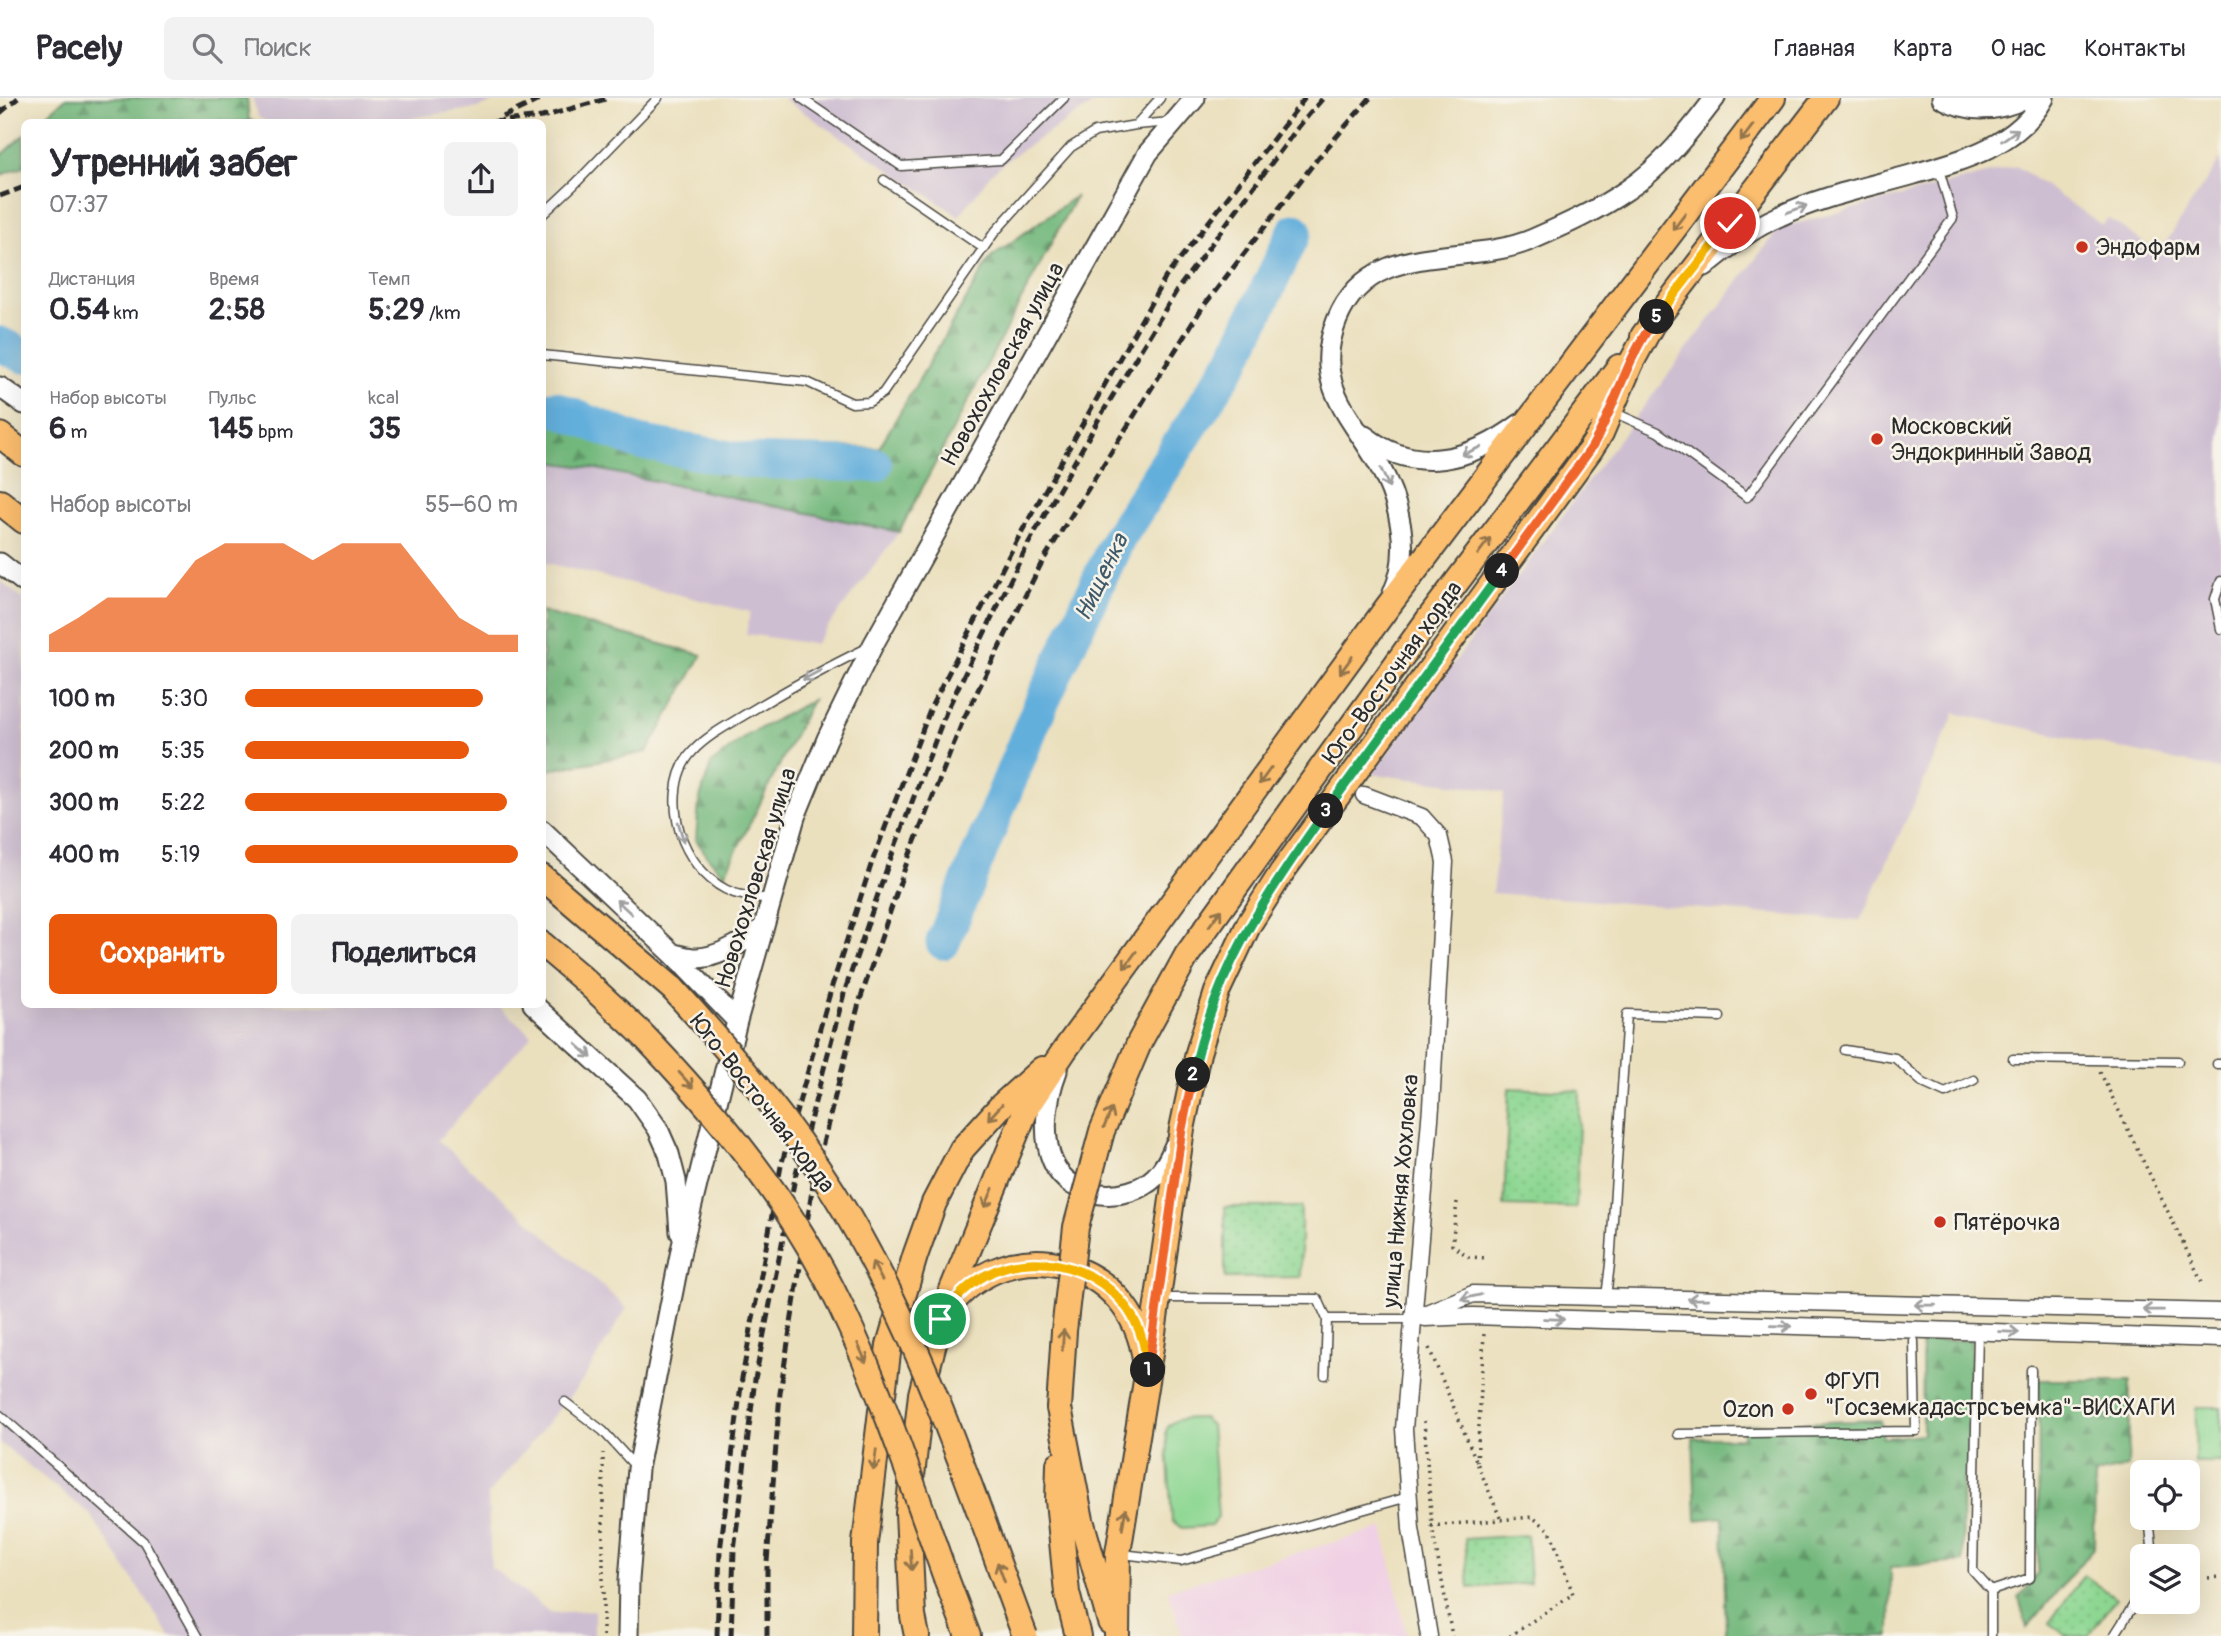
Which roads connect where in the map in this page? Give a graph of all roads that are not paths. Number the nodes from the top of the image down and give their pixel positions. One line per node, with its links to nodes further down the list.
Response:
1 (658, 98): 16 (lane)
2 (801, 98): 3 (lane)
3 (1064, 98)
4 (1160, 98): 13 (lane)
5 (1195, 98): 12 (street, Новохохловская улица)
6 (1715, 98): 25 (street)
7 (1773, 98): 24 (main road, Юго-Восточная хорда, one-way to 24)
8 (1826, 98): 18 (main road, Юго-Восточная хорда)
9 (1941, 98): 10 (street)
10 (2025, 98)
11 (2044, 98): 14 (street, one-way to 11)
12 (1174, 122): 13 (lane); 35 (street, Новохохловская улица)
13 (1136, 125): 17 (lane)
14 (1938, 167): 18 (street, one-way to 14); 23 (lane)
15 (884, 180): 17 (lane)
16 (546, 211)
17 (983, 248): 20 (lane)
18 (1680, 288): 19 (main road, Юго-Восточная хорда)
19 (1652, 324): 23 (main road); 66 (main road, Юго-Восточная хорда, one-way to 19, bridge)
20 (546, 355)
21 (0, 387): 22 (street)
22 (21, 402)
23 (1610, 411): 51 (main road)
24 (1530, 418): 25 (street, one-way to 25); 33 (main road, Юго-Восточная хорда)
25 (1349, 420): 33 (street, one-way to 33)
26 (0, 435): 27 (main road)
27 (21, 452)
28 (0, 502): 29 (main road)
29 (21, 519)
30 (0, 563): 31 (street)
31 (21, 580)
32 (2221, 581): 34 (lane)
33 (1386, 609): 47 (main road, Юго-Восточная хорда, one-way to 47)
34 (2221, 629)
35 (873, 645): 39 (street, Новохохловская улица); 39 (lane, one-way to 39)
36 (1364, 794): 58 (street, улица Нижняя Хохловка)
37 (546, 834): 42 (street, one-way to 37)
38 (546, 880): 79 (main road, Юго-Восточная хорда, one-way to 38, bridge)
39 (772, 900): 40 (street, Новохохловская улица)
40 (763, 928): 42 (street); 45 (street, Новохохловская улица)
41 (546, 947): 78 (main road, Юго-Восточная хорда, one-way to 78, bridge)
42 (673, 954): 45 (street)
43 (537, 1008): 52 (street, one-way to 52)
44 (1720, 1017): 53 (lane)
45 (737, 1021): 52 (street, Новохохловская улица)
46 (1845, 1050): 50 (lane)
47 (1064, 1051): 51 (street); 56 (main road, Юго-Восточная хорда, one-way to 56); 76 (main road, one-way to 76)
48 (2013, 1059): 49 (lane)
49 (2178, 1061)
50 (1974, 1080)
51 (1182, 1129): 64 (main road)
52 (681, 1250): 69 (street, Новохохловская улица)
53 (1606, 1297): 55 (street, one-way to 53); 58 (street, one-way to 58)
54 (1171, 1298): 57 (lane)
55 (2221, 1312)
56 (940, 1319): 64 (main road); 77 (main road, Юго-Восточная хорда, one-way to 77, bridge)
57 (1327, 1319): 58 (lane); 63 (lane)
58 (1412, 1319): 59 (street, one-way to 59); 70 (street, улица Нижняя Хохловка)
59 (1979, 1332): 60 (street, one-way to 60); 72 (lane)
60 (2221, 1339)
61 (1914, 1341): 68 (lane)
62 (2031, 1370): 72 (lane)
63 (1325, 1374)
64 (1147, 1375): 71 (main road, one-way to 64)
65 (565, 1402): 69 (lane)
66 (1059, 1408): 80 (main road, Юго-Восточная хорда); 81 (main road)
67 (0, 1415): 74 (lane)
68 (1678, 1434)
69 (638, 1469): 75 (street, Новохохловская улица)
70 (1408, 1497): 71 (lane); 82 (street, улица Нижняя Хохловка)
71 (1118, 1553): 81 (main road)
72 (1991, 1591): 83 (lane)
73 (2130, 1611): 84 (lane)
74 (197, 1636)
75 (628, 1636)
76 (864, 1636)
77 (917, 1636)
78 (968, 1636)
79 (1025, 1636)
80 (1078, 1636)
81 (1116, 1636)
82 (1429, 1636)
83 (1991, 1636)
84 (2114, 1636)

